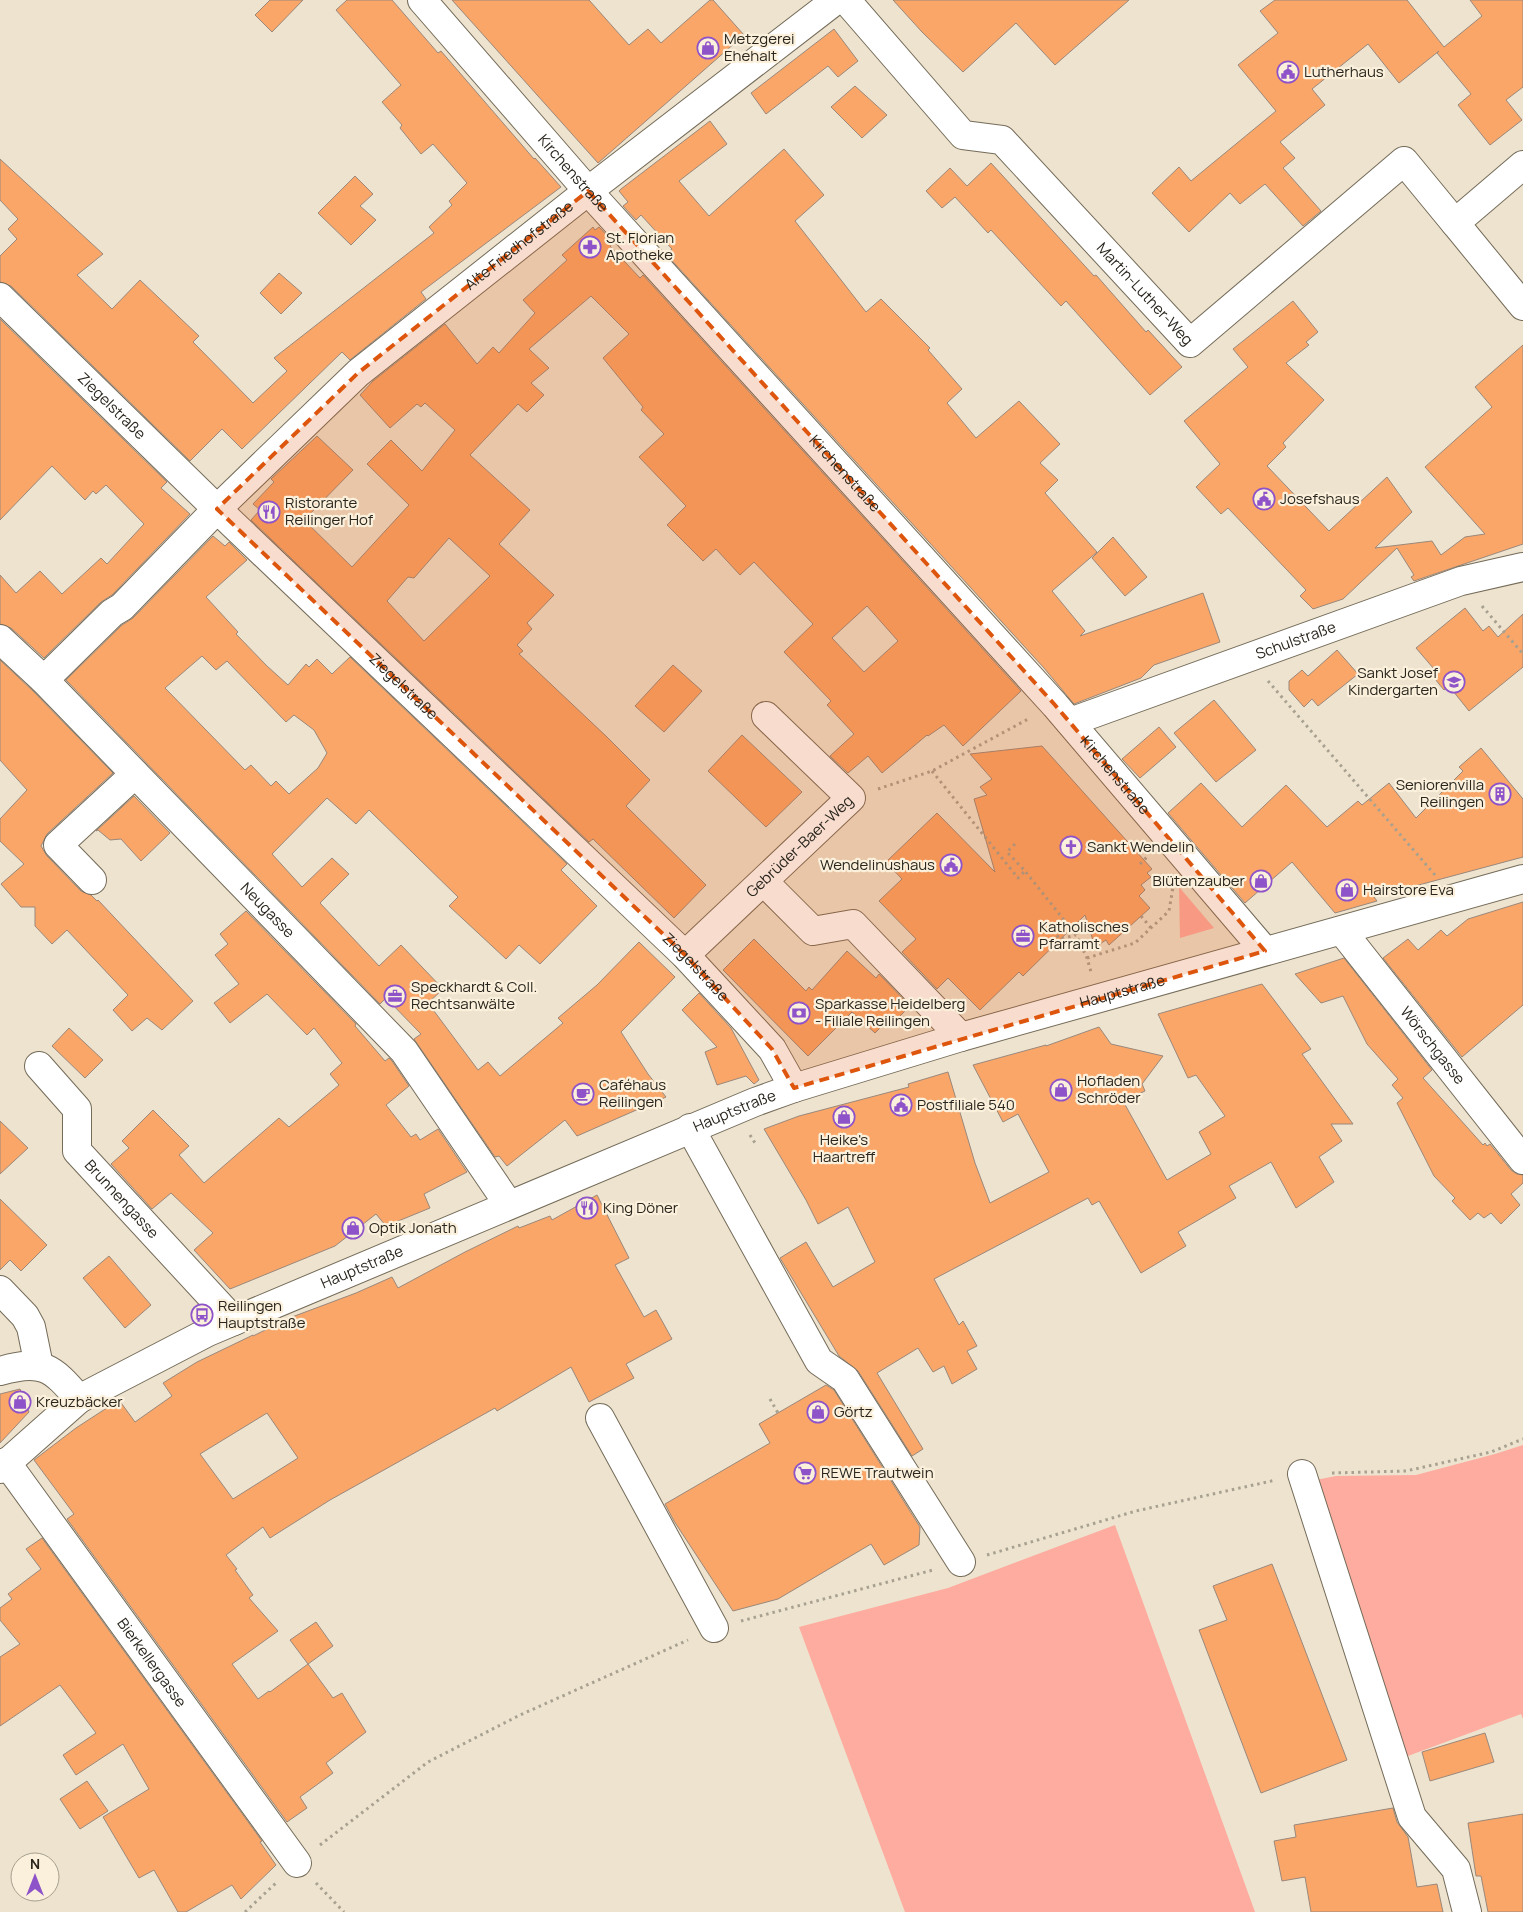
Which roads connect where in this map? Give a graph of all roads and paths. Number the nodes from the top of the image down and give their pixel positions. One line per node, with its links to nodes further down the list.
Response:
1 (422, 0): 5 (street, Kirchenstraße)
2 (836, 0): 5 (street, Alte Friedhofstraße)
3 (846, 0): 6 (street, Martin-Luther-Weg)
4 (1523, 164): 6 (street)
5 (588, 191): 9 (street, Alte Friedhofstraße); 16 (street, Kirchenstraße)
6 (1455, 223): 8 (street)
7 (0, 296): 9 (street, Ziegelstraße)
8 (1523, 306)
9 (217, 510): 15 (street, Alte Friedhofstraße); 36 (street, Ziegelstraße)
10 (1523, 567): 11 (street, Schulstraße)
11 (1461, 581): 13 (path); 14 (street, Schulstraße)
12 (0, 639): 15 (street, Neugasse)
13 (1523, 654)
14 (1248, 658): 16 (street, Schulstraße); 29 (path)
15 (44, 680): 19 (street, Neugasse)
16 (1062, 713): 18 (path); 35 (street, Kirchenstraße)
17 (766, 716): 20 (street, Gebrüder-Baer-Weg)
18 (932, 771): 20 (path); 24 (path)
19 (135, 774): 26 (street); 44 (street, Neugasse)
20 (851, 798): 27 (street, Gebrüder-Baer-Weg)
21 (1015, 844): 24 (path)
22 (1155, 863): 23 (path)
23 (1140, 864)
24 (1025, 870): 34 (path)
25 (1523, 879): 29 (street, Hauptstraße)
26 (92, 880)
27 (764, 882): 36 (street, Gebrüder-Baer-Weg); 39 (street)
28 (1174, 886): 32 (path)
29 (1456, 899): 33 (street, Hauptstraße)
30 (1141, 916): 32 (path)
31 (1048, 926): 34 (path)
32 (1151, 928): 37 (path)
33 (1342, 931): 35 (street, Hauptstraße); 43 (street, Wörschgasse)
34 (1076, 935): 37 (path)
35 (1265, 951): 38 (street, Hauptstraße)
36 (685, 956): 41 (street, Ziegelstraße)
37 (1087, 958): 38 (path)
38 (1099, 998): 39 (street, Hauptstraße)
39 (961, 1037): 41 (street, Hauptstraße)
40 (39, 1066): 46 (street, Brunnengasse)
41 (794, 1088): 42 (street, Hauptstraße)
42 (690, 1128): 44 (street, Hauptstraße); 56 (street)
43 (1523, 1160)
44 (509, 1205): 46 (street, Hauptstraße)
45 (0, 1290): 47 (street)
46 (234, 1321): 49 (street, Hauptstraße)
47 (39, 1366): 48 (street); 49 (street)
48 (0, 1371)
49 (80, 1399): 54 (street, Hauptstraße)
50 (770, 1399): 51 (path)
51 (778, 1413)
52 (600, 1418): 57 (street)
53 (1523, 1439): 55 (path)
54 (3, 1465): 58 (street, Bierkellergasse)
55 (1302, 1474): 56 (path); 61 (street)
56 (961, 1562): 57 (path)
57 (714, 1628): 58 (path)
58 (297, 1863): 59 (path); 60 (path)
59 (245, 1912)
60 (344, 1912)
61 (1467, 1912)

